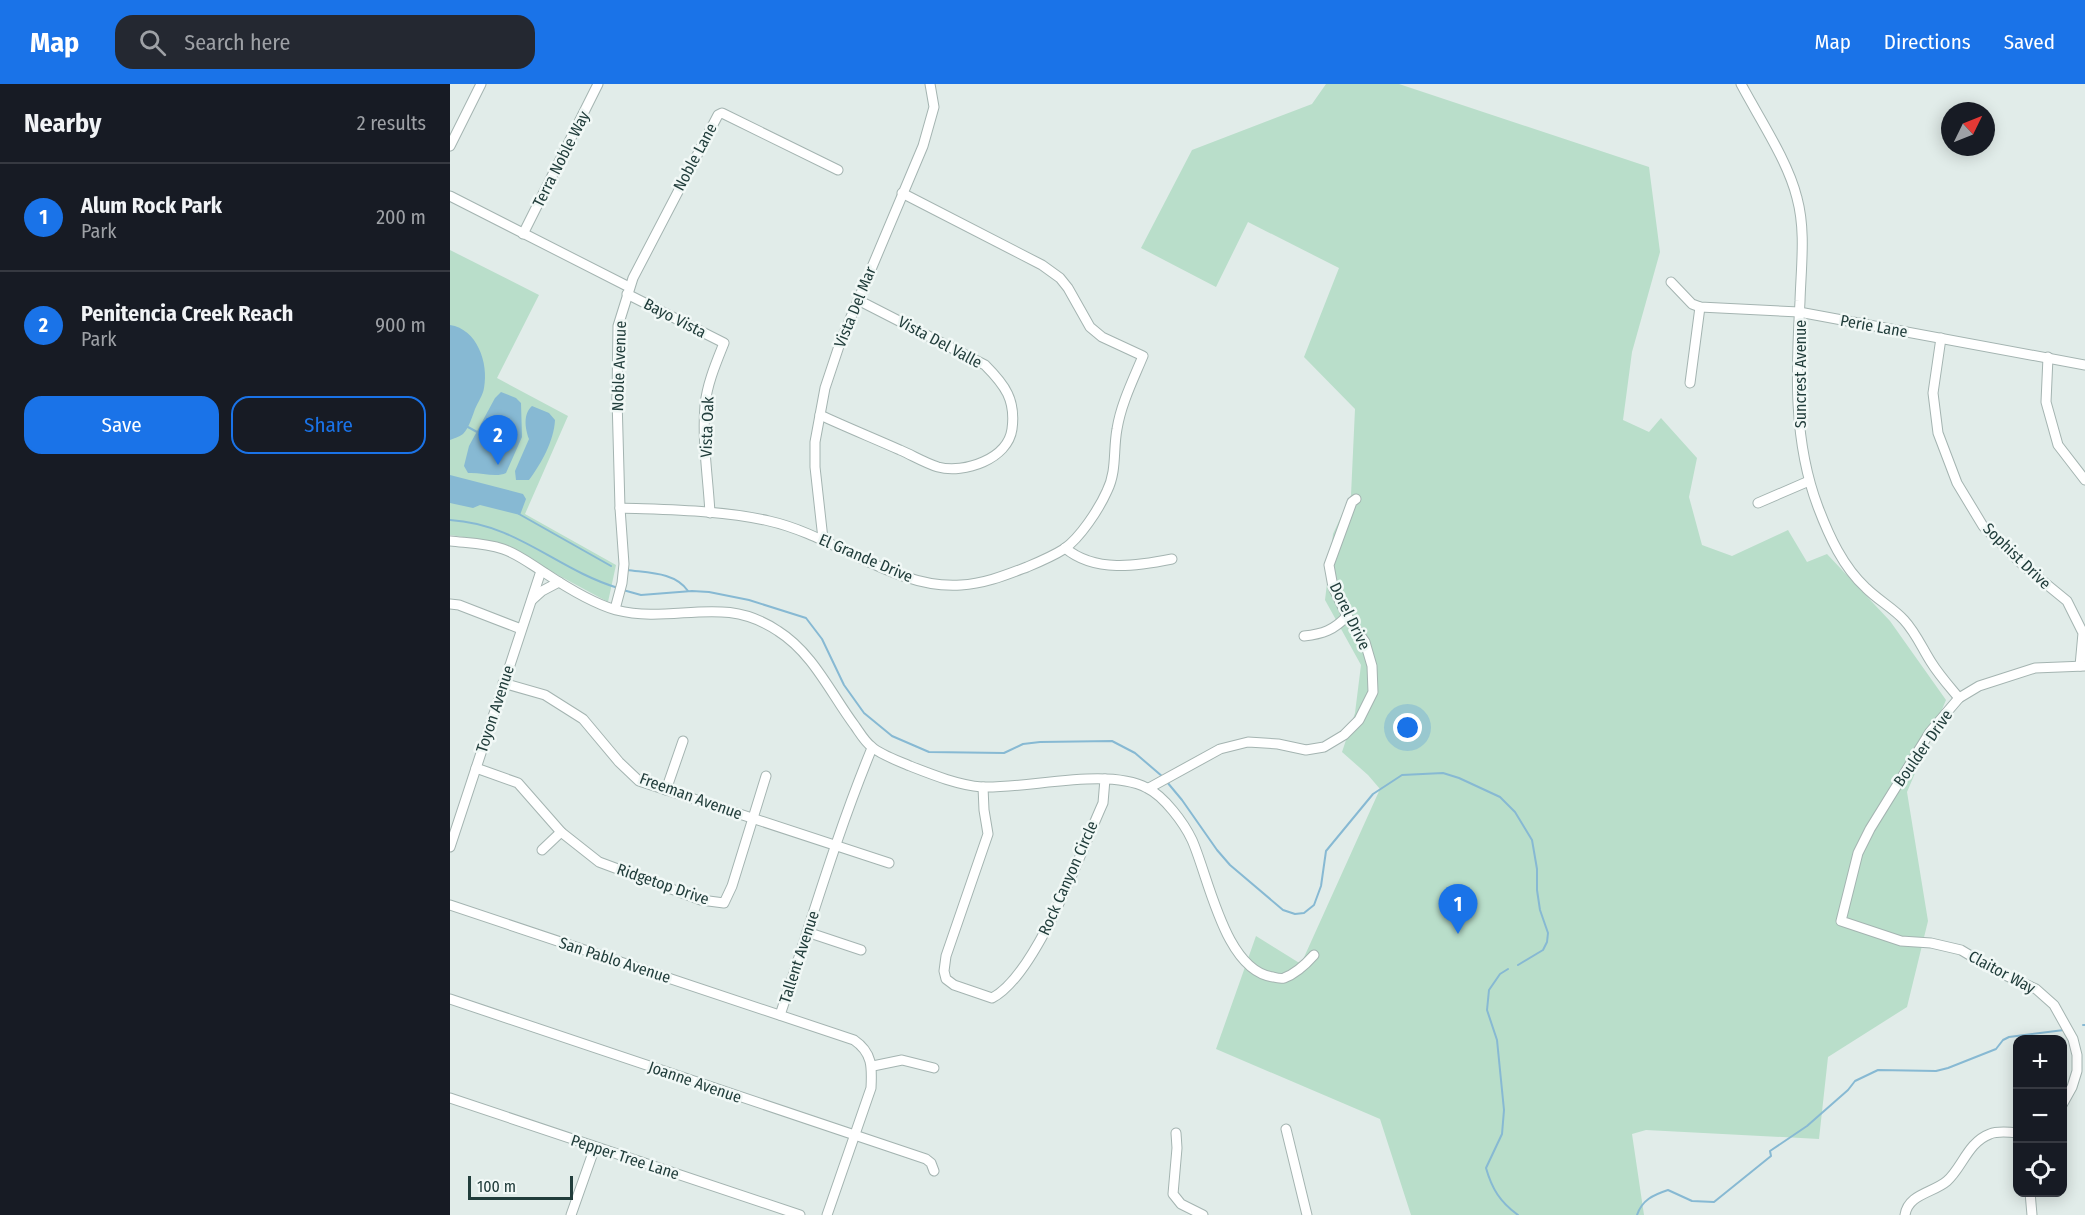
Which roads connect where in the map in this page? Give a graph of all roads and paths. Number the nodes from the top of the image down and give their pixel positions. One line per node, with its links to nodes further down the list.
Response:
1 (481, 84): 5 (street)
2 (598, 84): 9 (street, Terra Noble Way)
3 (930, 84): 7 (street, Vista Del Mar)
4 (1741, 84): 14 (street, Suncrest Avenue)
5 (450, 146)
6 (838, 170): 11 (street, Noble Lane)
7 (902, 193): 12 (street, Vista Del Mar); 29 (street, El Grande Drive)
8 (450, 196): 9 (street)
9 (523, 234): 11 (street)
10 (1671, 282): 13 (street)
11 (628, 291): 16 (street, Bayo Vista); 25 (street, Noble Avenue)
12 (858, 300): 20 (street, Vista Del Mar); 20 (street, Vista Del Valle)
13 (1700, 307): 14 (street, Perie Lane); 19 (street)
14 (1799, 312): 15 (street, Perie Lane); 22 (street, Suncrest Avenue)
15 (1941, 338): 17 (street, Perie Lane); 39 (street, Sophist Drive)
16 (724, 343): 26 (street, Vista Oak)
17 (2048, 357): 18 (street, Perie Lane); 21 (street)
18 (2085, 365)
19 (1690, 383)
20 (820, 415): 27 (street, Vista Del Mar)
21 (2085, 480)
22 (1809, 481): 24 (street); 41 (street, Suncrest Avenue)
23 (1356, 499): 36 (street, Dorel Drive)
24 (1758, 503)
25 (620, 508): 26 (street, El Grande Drive); 35 (street, Noble Avenue)
26 (710, 513): 27 (street, El Grande Drive)
27 (823, 539): 29 (street, El Grande Drive)
28 (450, 541): 31 (street)
29 (1065, 548): 30 (street)
30 (1172, 559)
31 (541, 571): 32 (street); 33 (street, Toyon Avenue)
32 (559, 582): 33 (street); 35 (street)
33 (530, 601): 37 (street, Toyon Avenue)
34 (450, 604): 37 (street)
35 (615, 609): 43 (street)
36 (1347, 616): 38 (street); 48 (street, Dorel Drive)
37 (521, 629): 40 (street, Toyon Avenue)
38 (1304, 636)
39 (2082, 666): 41 (street, Boulder Drive)
40 (503, 683): 44 (street, Toyon Avenue); 49 (street, Freeman Avenue)
41 (1959, 698): 58 (street, Boulder Drive)
42 (683, 741): 49 (street)
43 (872, 748): 47 (street); 53 (street, Tallent Avenue)
44 (476, 768): 51 (street, Toyon Avenue); 52 (street, Ridgetop Drive)
45 (766, 776): 50 (street)
46 (1105, 779): 47 (street); 47 (street, Rock Canyon Circle); 48 (street)
47 (983, 787)
48 (1149, 788): 61 (street)
49 (666, 790): 50 (street, Freeman Avenue)
50 (752, 819): 52 (street, Ridgetop Drive); 53 (street, Freeman Avenue)
51 (454, 822): 54 (street, Toyon Avenue)
52 (561, 832): 55 (street)
53 (836, 845): 56 (street, Freeman Avenue); 59 (street, Tallent Avenue)
54 (450, 847)
55 (542, 850)
56 (889, 863)
57 (450, 905): 63 (street, San Pablo Avenue)
58 (1841, 921): 66 (street, Claitor Way)
59 (807, 932): 60 (street); 63 (street, Tallent Avenue)
60 (861, 950)
61 (1314, 956)
62 (450, 999): 71 (street, Joanne Avenue)
63 (780, 1016): 64 (street, Tallent Avenue)
64 (873, 1066): 65 (street); 71 (street)
65 (934, 1068)
66 (2067, 1096)
67 (450, 1098): 72 (street, Pepper Tree Lane)
68 (1286, 1129): 79 (street)
69 (1176, 1133): 78 (street)
70 (2013, 1133): 80 (street)
71 (854, 1136): 73 (street, Joanne Avenue); 77 (street)
72 (595, 1147): 75 (street); 76 (street, Pepper Tree Lane)
73 (934, 1171)
74 (2030, 1197): 81 (street)
75 (571, 1215)
76 (800, 1215)
77 (827, 1215)
78 (1203, 1215)
79 (1307, 1215)
80 (1905, 1215)
81 (2032, 1215)

